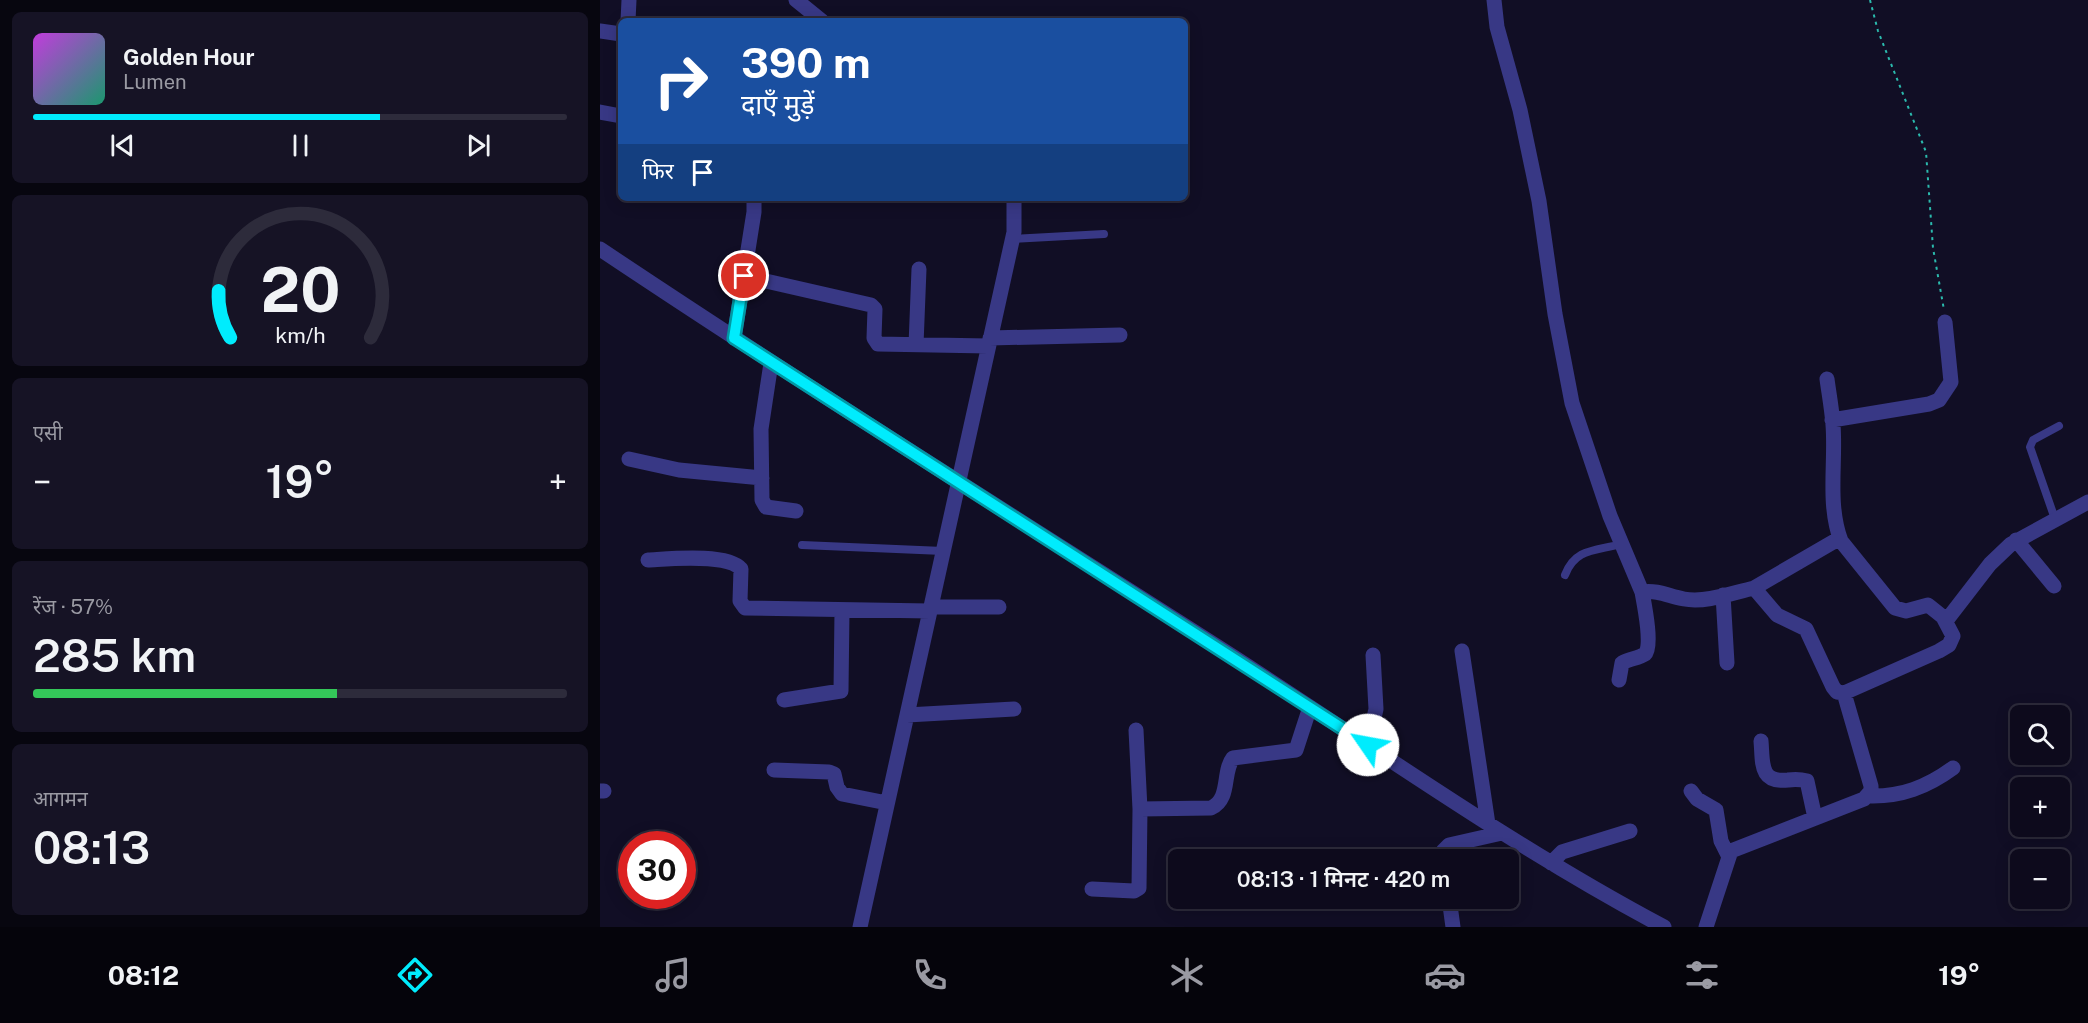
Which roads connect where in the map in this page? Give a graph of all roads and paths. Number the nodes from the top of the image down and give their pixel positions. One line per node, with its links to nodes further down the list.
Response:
1 (628, 0): 5 (street)
2 (796, 0): 6 (street)
3 (1494, 0): 35 (street)
4 (1870, 0): 18 (path)
5 (628, 18)
6 (818, 18)
7 (600, 32): 8 (street)
8 (618, 34)
9 (600, 112): 10 (street)
10 (618, 115)
11 (754, 201): 17 (street)
12 (1014, 201): 14 (street)
13 (1104, 234): 14 (lane)
14 (1016, 239): 21 (street)
15 (600, 249): 20 (street)
16 (919, 268): 22 (street)
17 (744, 276): 20 (street); 22 (street)
18 (1945, 322): 25 (street)
19 (1120, 335): 21 (street)
20 (734, 338): 23 (street)
21 (994, 340): 22 (street); 29 (street)
22 (916, 345)
23 (771, 363): 28 (street); 29 (street)
24 (1827, 379): 25 (street)
25 (1832, 420): 33 (street)
26 (2059, 426): 32 (lane)
27 (629, 459): 28 (street)
28 (762, 478): 31 (street)
29 (959, 481): 37 (street); 54 (street)
30 (2088, 502): 32 (street)
31 (796, 511)
32 (2055, 519): 34 (street)
33 (1840, 538): 41 (street); 47 (street)
34 (2016, 540): 40 (street); 47 (street)
35 (1621, 544): 39 (lane); 42 (street)
36 (802, 545): 37 (lane)
37 (943, 551): 45 (street)
38 (648, 560): 46 (street)
39 (1565, 575)
40 (2054, 586)
41 (1754, 588): 43 (street); 52 (street)
42 (1642, 592): 43 (street); 51 (street)
43 (1723, 595): 50 (street)
44 (999, 607): 45 (street)
45 (935, 608): 46 (street); 56 (street)
46 (842, 611): 53 (street)
47 (1946, 621): 52 (street)
48 (1462, 651): 67 (street)
49 (1373, 655): 59 (street)
50 (1727, 663)
51 (1619, 680)
52 (1844, 693): 63 (street)
53 (784, 700)
54 (1310, 707): 59 (street); 65 (street)
55 (1014, 709): 56 (street)
56 (912, 715): 64 (street)
57 (1136, 730): 65 (street)
58 (1761, 741): 66 (street)
59 (1368, 745): 67 (street)
60 (1953, 768): 63 (street)
61 (774, 770): 64 (street)
62 (1691, 791): 71 (street)
63 (1869, 796): 66 (street)
64 (888, 803): 75 (street)
65 (1140, 809): 73 (street)
66 (1815, 818): 71 (street)
67 (1488, 824): 69 (street)
68 (1630, 831): 72 (street)
69 (1502, 833): 70 (street); 72 (street)
70 (1444, 849)
71 (1728, 855): 78 (street)
72 (1551, 862): 77 (street)
73 (1092, 889)
74 (1451, 909): 76 (street)
75 (860, 927)
76 (1453, 927)
77 (1664, 927)
78 (1706, 927)

